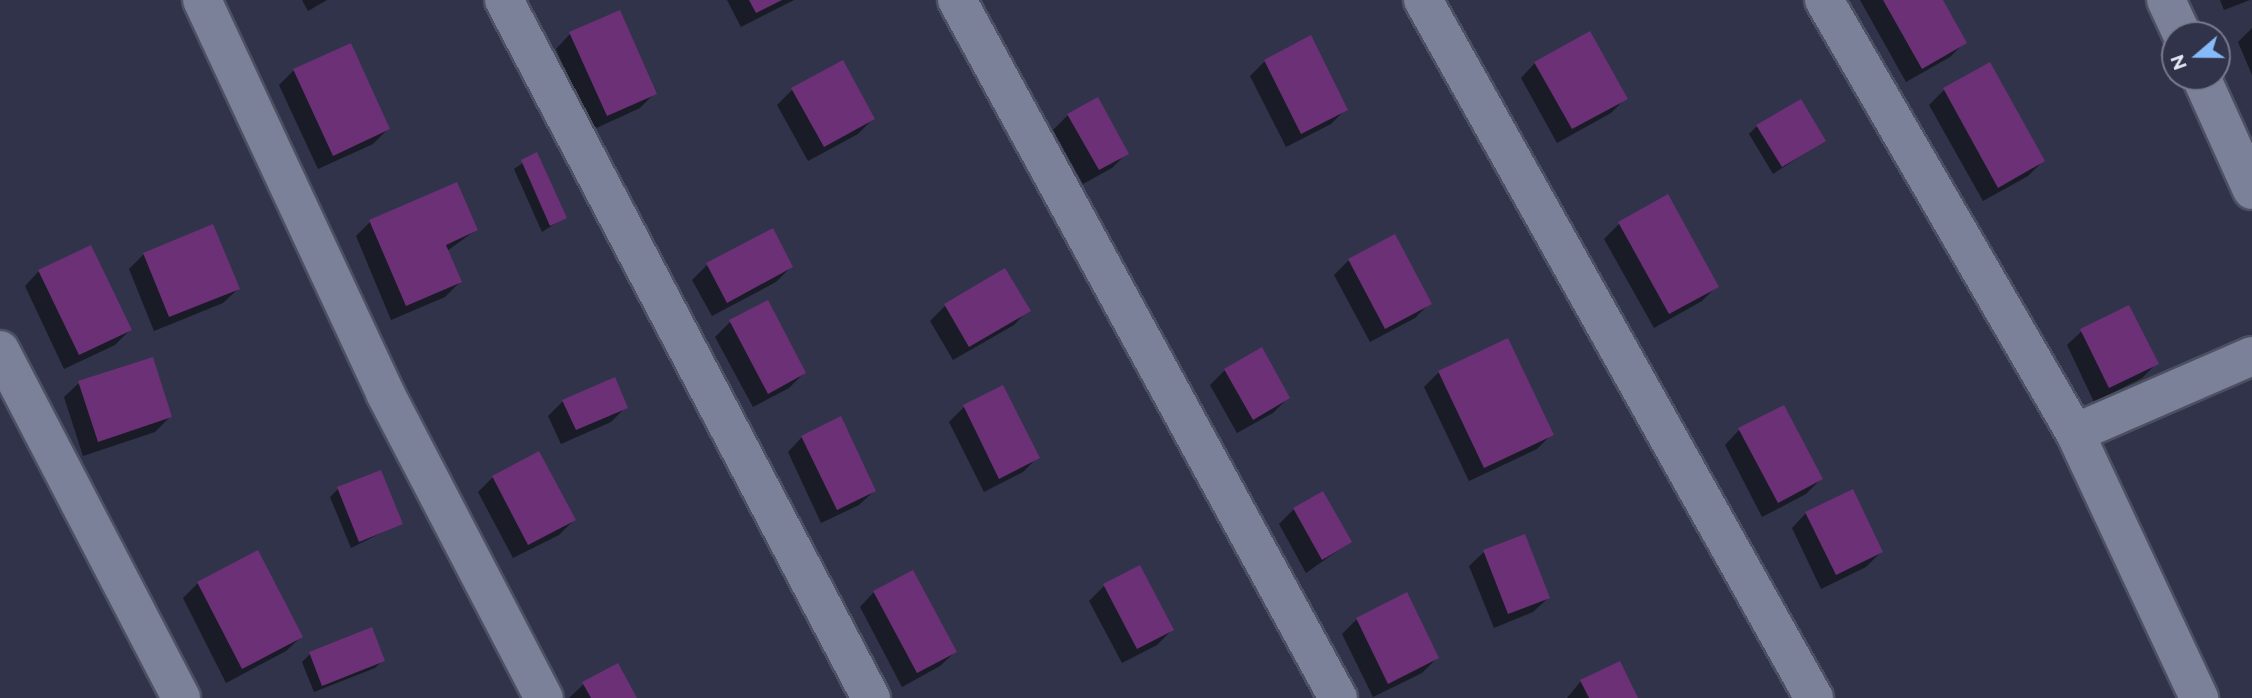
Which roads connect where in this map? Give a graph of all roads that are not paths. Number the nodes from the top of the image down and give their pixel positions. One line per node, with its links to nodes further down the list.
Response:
1 (202, 0): 14 (street)
2 (503, 0): 15 (street)
3 (957, 0): 16 (street)
4 (1423, 0): 17 (street)
5 (1824, 0): 12 (street)
6 (2166, 0): 7 (street)
7 (2176, 21)
8 (2207, 91): 9 (street)
9 (2252, 190)
10 (0, 350): 13 (street)
11 (2252, 356): 12 (street)
12 (2075, 433): 18 (street)
13 (181, 698)
14 (544, 698)
15 (871, 698)
16 (1338, 698)
17 (1814, 698)
18 (2199, 698)

